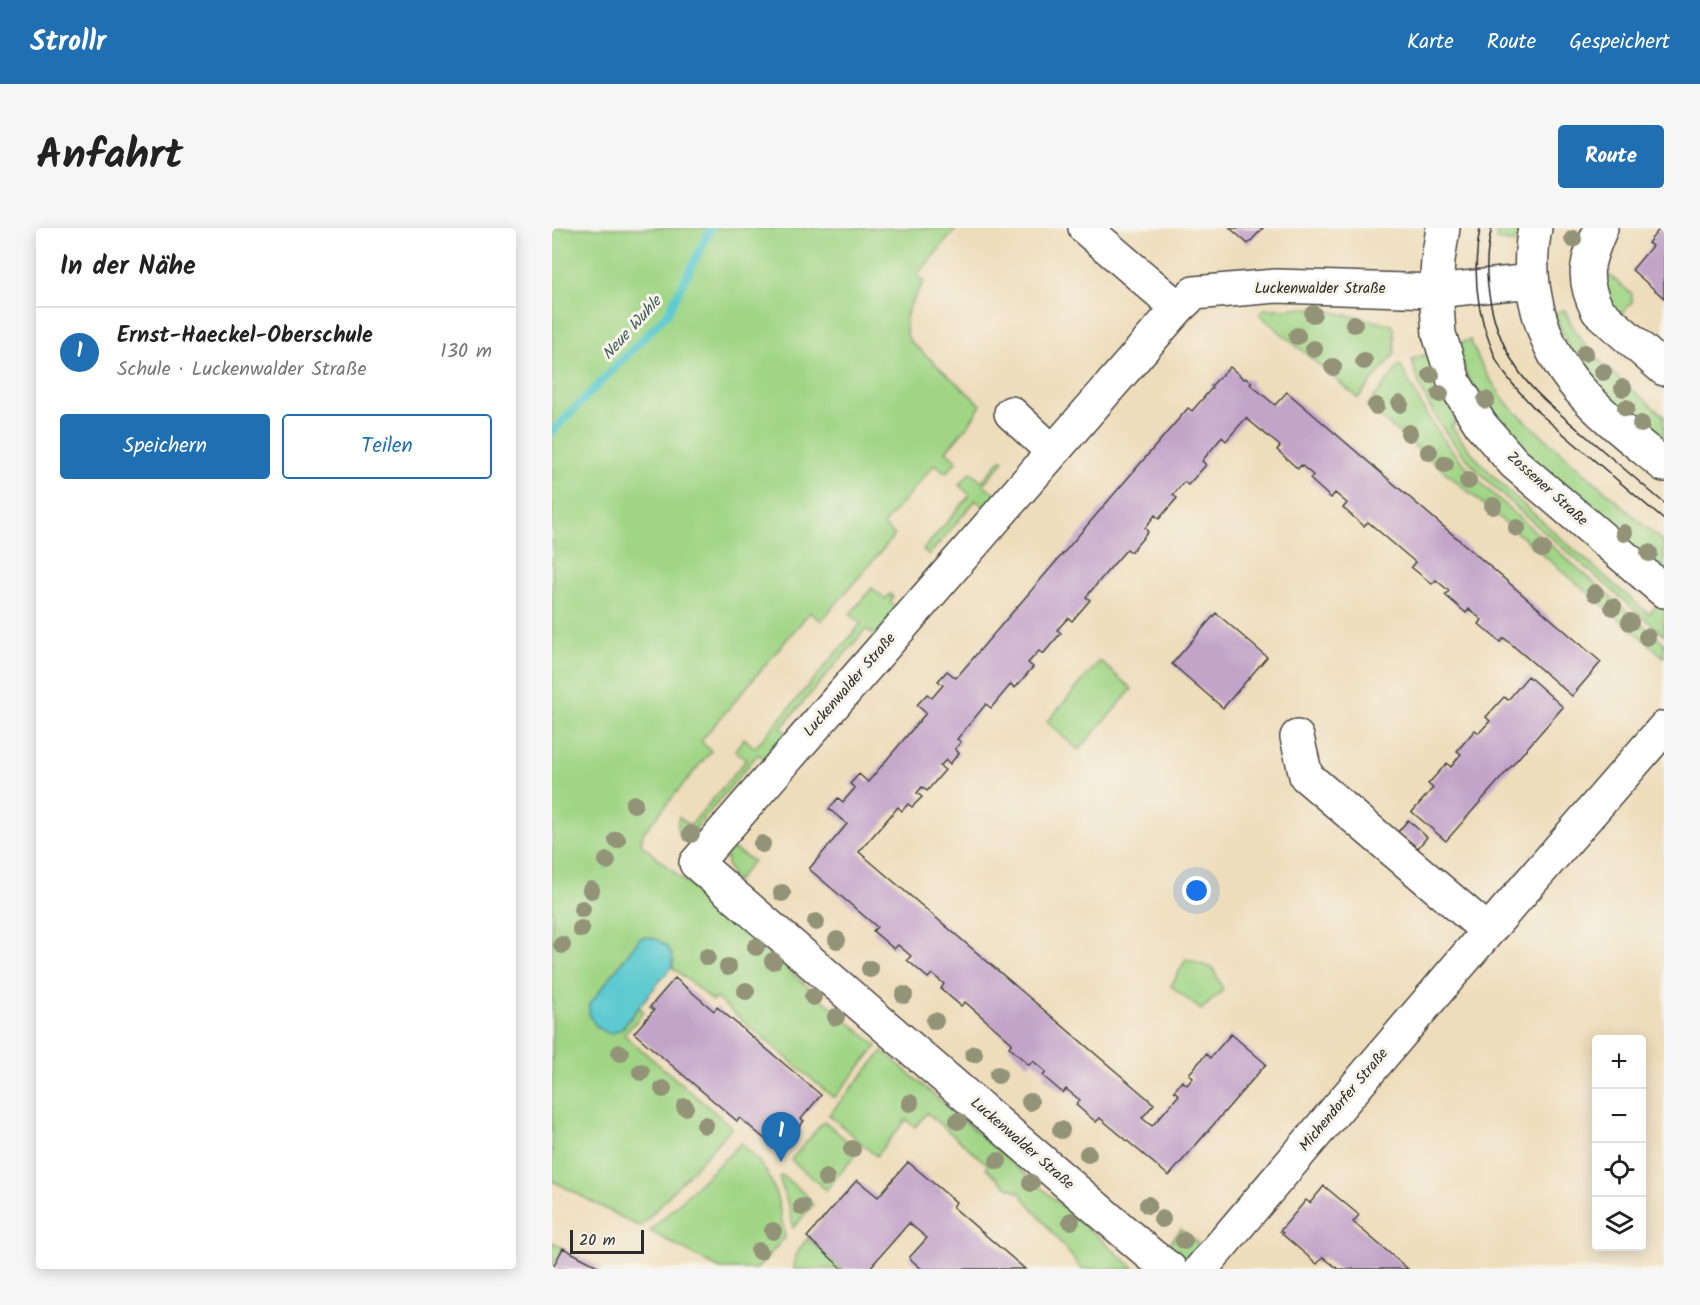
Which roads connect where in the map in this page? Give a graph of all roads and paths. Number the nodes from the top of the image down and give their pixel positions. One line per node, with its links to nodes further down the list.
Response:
1 (1085, 228): 7 (street)
2 (1443, 228): 6 (street, Zossener Straße)
3 (1535, 228): 5 (street)
4 (1601, 228): 8 (street)
5 (1532, 281): 6 (street, Luckenwalder Straße); 11 (street)
6 (1436, 291): 7 (street, Luckenwalder Straße); 12 (street, Zossener Straße)
7 (1178, 308): 10 (street, Luckenwalder Straße)
8 (1664, 369)
9 (1011, 413): 10 (street)
10 (1053, 452): 16 (street, Luckenwalder Straße)
11 (1664, 465)
12 (1664, 591)
13 (1664, 728): 15 (street, Michendorfer Straße)
14 (1298, 737): 15 (street)
15 (1488, 931): 17 (street, Michendorfer Straße)
16 (1170, 1269)
17 (1201, 1269)

